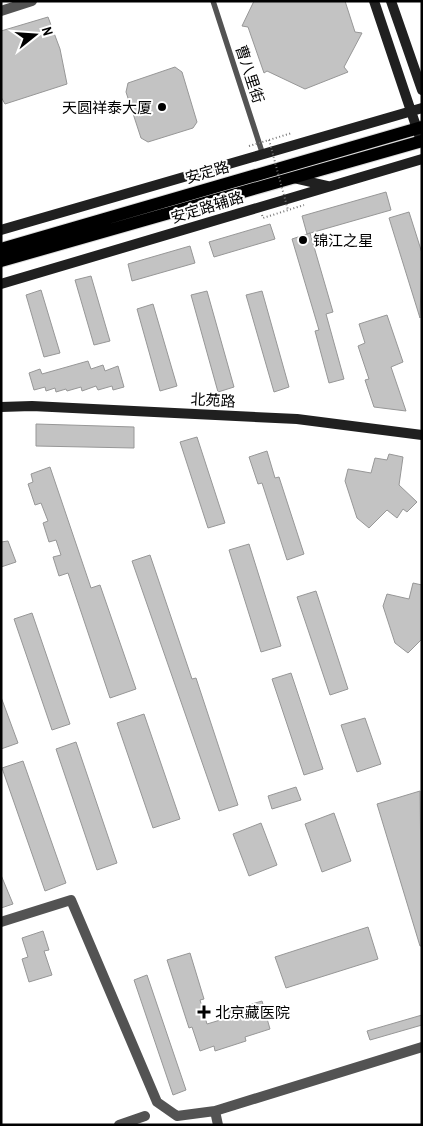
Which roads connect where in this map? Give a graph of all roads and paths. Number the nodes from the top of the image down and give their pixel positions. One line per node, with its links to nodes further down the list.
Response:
1 (32, 1): 5 (street)
2 (213, 1): 13 (lane, 曹八里街)
3 (374, 1): 8 (street)
4 (391, 1): 6 (street)
5 (1, 11)
6 (422, 90)
7 (422, 108): 8 (street)
8 (411, 112): 10 (street); 13 (street)
9 (292, 133): 11 (path, bridge)
10 (421, 136): 15 (main road, 安定路); 21 (main road, 安定路)
11 (269, 140): 12 (path, bridge); 18 (path, bridge)
12 (249, 146)
13 (264, 155): 20 (street)
14 (422, 159): 16 (street, 安定路辅路)
15 (291, 178): 16 (street, 安定路); 22 (main road, 安定路)
16 (329, 186): 23 (street, 安定路辅路)
17 (308, 204): 18 (path)
18 (288, 210): 19 (path)
19 (263, 218)
20 (1, 230)
21 (1, 249)
22 (1, 261)
23 (1, 284)
24 (1, 407): 25 (street, 北苑路)
25 (422, 435)
26 (1, 922): 28 (street)
27 (422, 1047): 28 (street)
28 (215, 1111): 31 (street)
29 (145, 1116): 30 (street)
30 (119, 1125)
31 (218, 1125)

